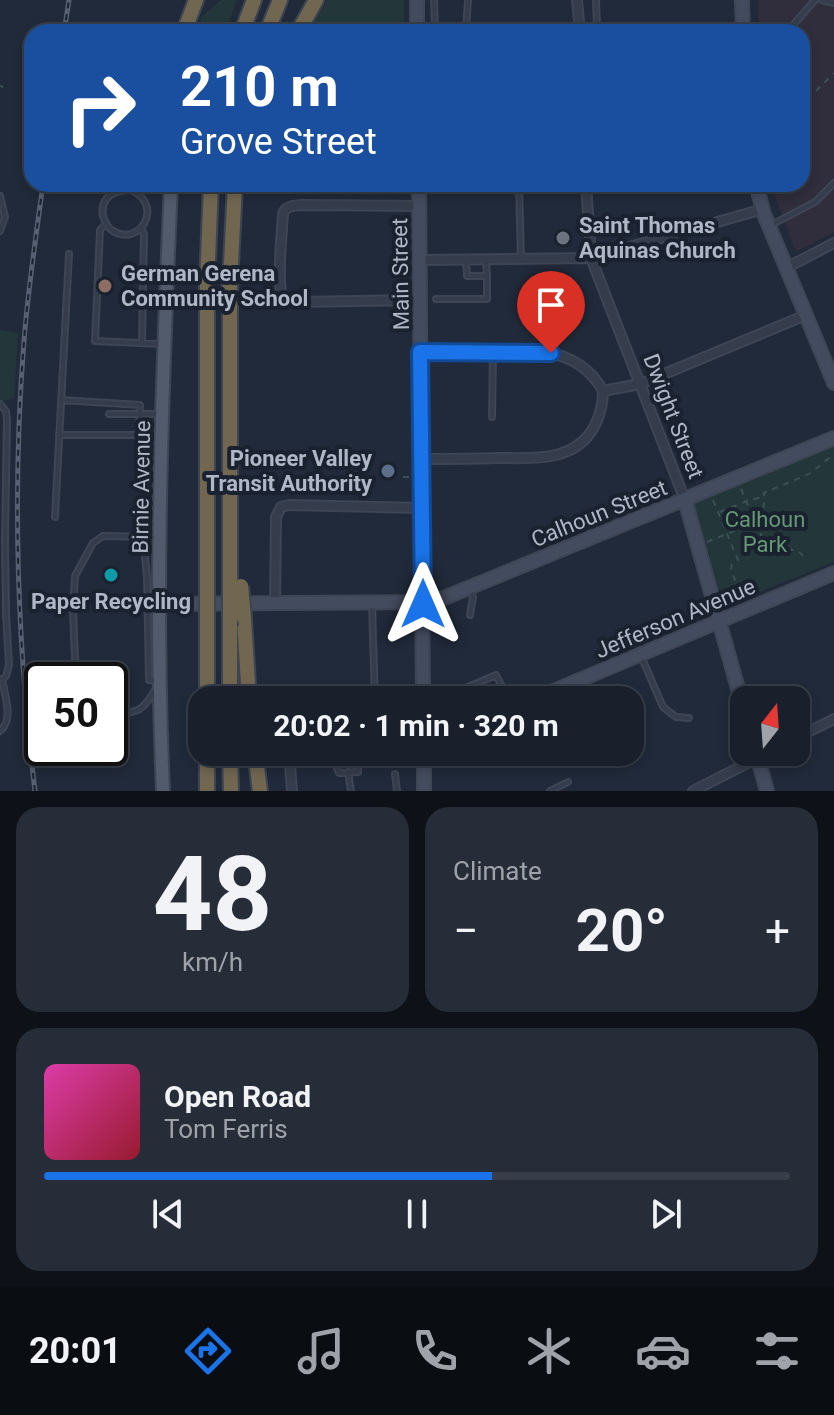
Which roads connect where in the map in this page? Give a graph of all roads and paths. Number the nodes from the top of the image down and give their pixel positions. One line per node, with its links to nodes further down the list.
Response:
1 (189, 0): 15 (main road)
2 (196, 0): 16 (highway)
3 (254, 0): 17 (highway)
4 (280, 0): 18 (highway)
5 (316, 0): 19 (highway)
6 (417, 0): 20 (main road)
7 (434, 0): 21 (lane)
8 (468, 0): 22 (lane)
9 (577, 0): 23 (street)
10 (596, 0): 24 (lane)
11 (742, 0): 25 (main road)
12 (815, 0): 26 (lane)
13 (822, 0): 14 (lane)
14 (834, 3)
15 (186, 24)
16 (187, 24)
17 (245, 24)
18 (270, 24)
19 (302, 24)
20 (417, 24)
21 (436, 24)
22 (467, 24)
23 (579, 24)
24 (597, 24)
25 (743, 24)
26 (794, 24)
27 (834, 73): 28 (path)
28 (816, 91)
29 (834, 183): 43 (lane)
30 (116, 192): 42 (lane)
31 (134, 192): 44 (lane)
32 (171, 192): 59 (main road, Birnie Avenue)
33 (211, 192): 107 (highway, bridge)
34 (235, 192): 75 (highway)
35 (419, 192): 40 (main road, Main Street)
36 (519, 192): 49 (lane)
37 (587, 192): 48 (street, Dwight Street)
38 (758, 192): 41 (main road)
39 (0, 196): 45 (lane)
40 (419, 206): 50 (main road, Main Street); 56 (street)
41 (763, 209): 43 (main road); 48 (street)
42 (106, 224): 44 (lane); 58 (lane)
43 (769, 226): 53 (main road)
44 (141, 228): 58 (lane)
45 (0, 231)
46 (834, 243): 53 (street)
47 (69, 254): 65 (lane)
48 (591, 258): 49 (street); 63 (street, Dwight Street)
49 (522, 259): 52 (street)
50 (419, 260): 51 (street); 56 (main road, Main Street)
51 (466, 260): 52 (street); 54 (lane)
52 (486, 260): 54 (lane)
53 (786, 268): 57 (main road)
54 (487, 276): 55 (lane)
55 (436, 299)
56 (420, 300): 60 (main road, Main Street)
57 (806, 315): 62 (main road); 63 (street)
58 (142, 343): 59 (lane)
59 (164, 344): 69 (main road, Birnie Avenue)
60 (420, 352): 61 (street); 74 (main road, Main Street)
61 (493, 352): 64 (street); 70 (lane)
62 (834, 383)
63 (640, 384): 64 (street); 81 (street, Dwight Street)
64 (603, 391): 74 (street)
65 (61, 400): 68 (lane); 71 (lane)
66 (0, 404): 84 (lane)
67 (109, 414): 68 (lane)
68 (139, 414): 69 (lane); 71 (lane)
69 (161, 414): 91 (main road, Birnie Avenue)
70 (492, 417)
71 (59, 435): 86 (lane)
72 (834, 438): 81 (main road, Calhoun Street)
73 (834, 454): 80 (path)
74 (421, 459): 83 (main road, Main Street)
75 (231, 477): 108 (highway, bridge); 109 (highway, bridge)
76 (403, 477): 77 (path)
77 (409, 477)
78 (739, 484): 82 (path)
79 (711, 495): 85 (path)
80 (764, 497): 82 (path); 88 (path)
81 (685, 500): 96 (main road, Calhoun Street); 102 (main road, Dwight Street)
82 (747, 501): 85 (path); 87 (path)
83 (422, 508): 98 (street); 100 (main road, Main Street)
84 (3, 511): 105 (lane)
85 (718, 513): 89 (path)
86 (55, 517)
87 (756, 522): 88 (path); 89 (path)
88 (760, 530): 93 (path)
89 (727, 533): 92 (path); 95 (path)
90 (143, 537): 91 (lane); 104 (lane); 106 (lane)
91 (160, 537): 97 (main road, Birnie Avenue)
92 (706, 542)
93 (805, 559)
94 (834, 573): 102 (main road, Jefferson Avenue)
95 (738, 587)
96 (470, 588): 100 (main road, Calhoun Street); 101 (lane)
97 (160, 604): 98 (main road, Calhoun Street); 106 (main road, Birnie Avenue)
98 (275, 604): 99 (main road, Calhoun Street)
99 (372, 604): 100 (main road, Calhoun Street); 110 (lane)
100 (423, 604): 111 (main road, Main Street)
101 (470, 615)
102 (719, 620): 103 (main road, Jefferson Avenue); 115 (main road, Dwight Street)
103 (640, 654): 114 (main road, Jefferson Avenue); 117 (lane)
104 (75, 662)
105 (1, 681): 119 (lane)
106 (161, 681): 116 (lane); 134 (main road, Birnie Avenue)
107 (207, 686)
108 (230, 686)
109 (248, 686)
110 (375, 686)
111 (423, 686)
112 (470, 686): 113 (lane)
113 (502, 686)
114 (565, 686)
115 (737, 686)
116 (128, 714)
117 (689, 718)
118 (834, 719): 120 (street)
119 (0, 731)
120 (810, 731)
121 (207, 766): 135 (highway)
122 (230, 766): 136 (highway)
123 (253, 766): 137 (highway)
124 (256, 766): 138 (highway)
125 (290, 766): 139 (street)
126 (336, 766): 131 (lane)
127 (358, 766): 131 (lane)
128 (424, 766): 142 (main road)
129 (739, 766): 144 (street)
130 (763, 766): 145 (main road)
131 (348, 772): 140 (lane)
132 (395, 774): 141 (lane)
133 (568, 782): 143 (lane)
134 (163, 791)
135 (207, 791)
136 (231, 791)
137 (252, 791)
138 (260, 791)
139 (292, 791)
140 (351, 791)
141 (397, 791)
142 (424, 791)
143 (552, 791)
144 (693, 791)
145 (767, 791)

